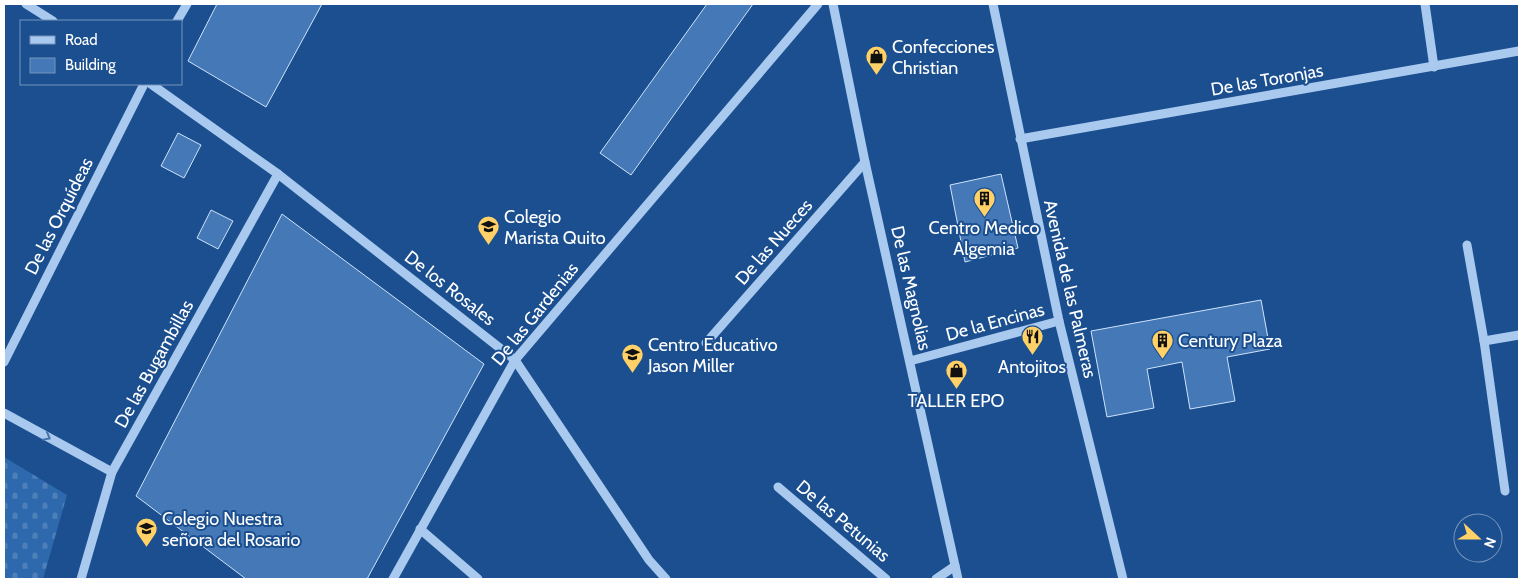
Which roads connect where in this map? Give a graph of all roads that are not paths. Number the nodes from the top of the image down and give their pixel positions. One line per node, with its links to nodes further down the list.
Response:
1 (26, 4): 7 (street)
2 (186, 4): 8 (street)
3 (818, 4): 21 (street, De las Gardenias)
4 (833, 4): 14 (street, De las Magnolias)
5 (993, 4): 13 (street, Avenida de las Palmeras)
6 (1425, 4): 10 (street)
7 (51, 20)
8 (178, 20)
9 (1519, 51): 10 (street, De las Toronjas)
10 (1434, 67): 13 (street, De las Toronjas)
11 (143, 85): 23 (street, De las Orquídeas)
12 (152, 85): 15 (street, De los Rosales)
13 (1020, 139): 17 (street, Avenida de las Palmeras)
14 (866, 162): 20 (street, De las Nueces); 22 (street, De las Magnolias)
15 (278, 174): 21 (street, De los Rosales); 25 (street, De las Bugambillas)
16 (1467, 245): 19 (street)
17 (1060, 321): 22 (street, De la Encinas); 37 (street, Avenida de las Palmeras)
18 (1519, 335): 19 (street)
19 (1484, 341): 27 (street)
20 (706, 343)
21 (515, 360): 28 (street, De las Gardenias); 33 (street, De los Rosales)
22 (910, 361): 29 (street, De las Magnolias)
23 (4, 362)
24 (4, 413): 25 (street, one-way to 25)
25 (112, 472): 30 (street, De las Bugambillas)
26 (778, 487): 34 (street, De las Petunias)
27 (1505, 491)
28 (420, 529): 31 (street, De las Gardenias); 32 (street)
29 (955, 566): 35 (street); 36 (street, De las Magnolias)
30 (81, 579)
31 (393, 579)
32 (478, 579)
33 (666, 579)
34 (886, 579)
35 (936, 579)
36 (958, 579)
37 (1123, 579)

